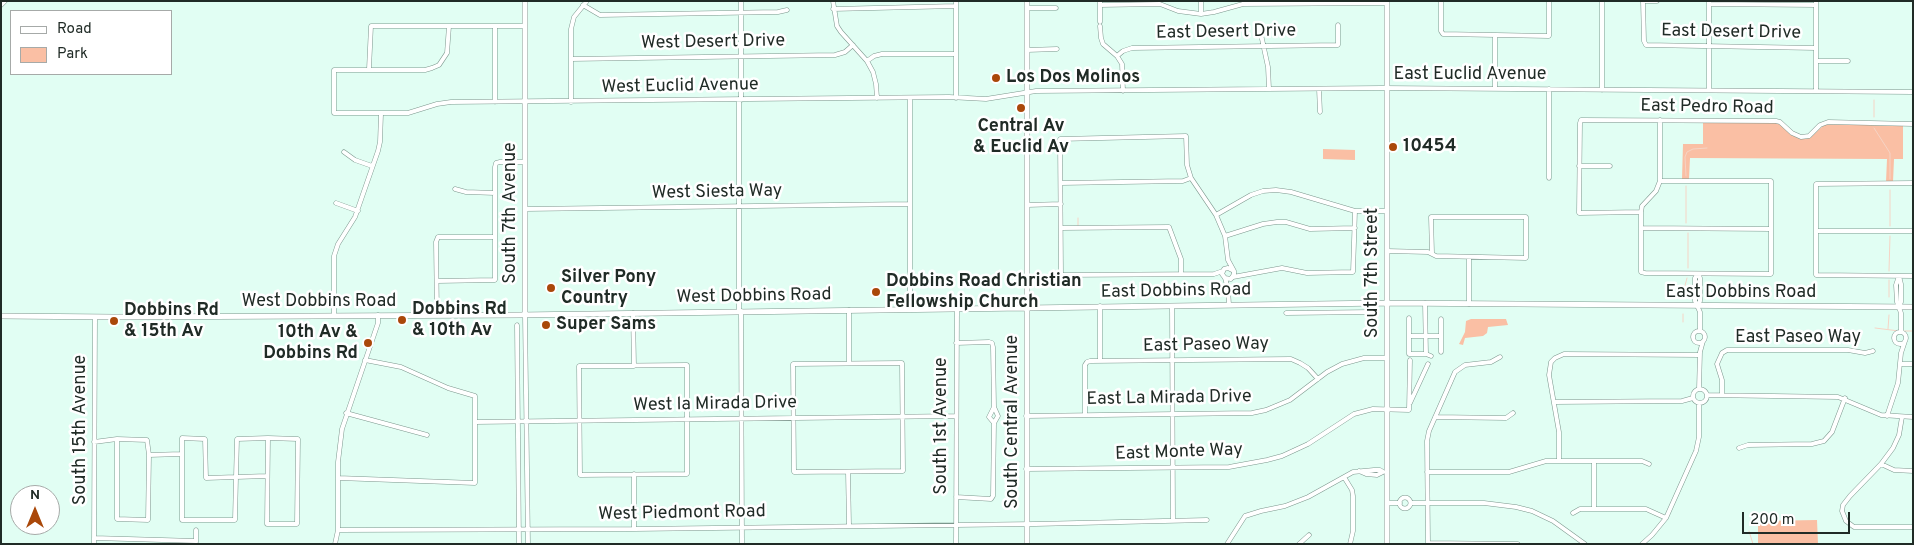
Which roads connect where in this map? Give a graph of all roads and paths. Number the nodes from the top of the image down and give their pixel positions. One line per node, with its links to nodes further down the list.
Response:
1 (5, 1): 20 (street)
2 (525, 1): 31 (main road, South 7th Avenue)
3 (587, 1): 21 (street)
4 (741, 1): 25 (street)
5 (833, 1): 23 (street)
6 (1201, 1): 26 (street)
7 (1441, 1): 32 (street)
8 (1549, 1): 32 (street)
9 (1602, 1): 52 (street)
10 (1643, 1): 11 (street); 35 (street, East Desert Drive)
11 (1657, 1)
12 (1264, 2): 13 (street); 26 (street)
13 (1387, 2): 47 (main road, South 7th Street)
14 (1100, 3): 15 (street); 41 (street)
15 (1136, 3): 26 (street)
16 (1709, 3): 17 (street); 35 (street)
17 (1816, 3): 36 (street)
18 (956, 4): 23 (street); 39 (street)
19 (1027, 4): 22 (street); 38 (main road, South Central Avenue)
20 (1, 5)
21 (583, 5): 25 (street); 42 (street)
22 (1056, 8)
23 (834, 9): 33 (street)
24 (787, 10): 25 (street)
25 (741, 13): 40 (street)
26 (1201, 14)
27 (1259, 25): 34 (street)
28 (1338, 25): 34 (street, East Desert Drive)
29 (449, 26): 30 (street); 46 (street); 46 (street)
30 (495, 26): 31 (street); 62 (street)
31 (525, 26): 64 (main road, South 7th Avenue)
32 (1495, 35): 49 (street)
33 (853, 45): 40 (street, West Desert Drive); 43 (street)
34 (1263, 46): 41 (street, East Desert Drive); 51 (street)
35 (1709, 47): 36 (street, East Desert Drive); 53 (street)
36 (1816, 48): 44 (street)
37 (1056, 49): 38 (street)
38 (1027, 50): 56 (main road, South Central Avenue)
39 (956, 54): 43 (street); 60 (street)
40 (741, 56): 42 (street, West Desert Drive); 61 (street)
41 (1117, 56): 54 (street)
42 (571, 59): 63 (street)
43 (867, 61): 58 (street)
44 (1816, 61): 45 (street, East Desert Drive); 55 (street)
45 (1848, 61)
46 (370, 69): 66 (street, West Euclid Avenue)
47 (1387, 88): 48 (street, East Euclid Avenue); 49 (street, East Euclid Avenue); 89 (main road, South 7th Street)
48 (1319, 89): 51 (street, East Euclid Avenue); 65 (street)
49 (1495, 89): 50 (street, East Euclid Avenue)
50 (1549, 89): 52 (street, East Euclid Avenue); 75 (street)
51 (1269, 90): 54 (street, East Euclid Avenue)
52 (1602, 90): 53 (street, East Euclid Avenue)
53 (1709, 90): 55 (street, East Euclid Avenue)
54 (1122, 91): 56 (street, East Euclid Avenue)
55 (1816, 91): 57 (street, East Euclid Avenue)
56 (1027, 92): 60 (street, West Euclid Avenue); 84 (main road, South Central Avenue)
57 (1913, 92)
58 (877, 98): 59 (street, West Euclid Avenue); 61 (street, West Euclid Avenue)
59 (910, 98): 60 (street, West Euclid Avenue); 82 (street)
60 (956, 98)
61 (740, 101): 63 (street, West Euclid Avenue); 85 (street)
62 (495, 102): 64 (street, West Euclid Avenue); 66 (street, West Euclid Avenue)
63 (571, 102): 64 (street, West Euclid Avenue)
64 (525, 103): 70 (main road, South 7th Avenue)
65 (1320, 112)
66 (381, 114): 71 (street)
67 (1660, 120): 68 (street, East Pedro Road); 72 (street, East Pedro Road); 76 (street)
68 (1913, 124)
69 (344, 152): 71 (street)
70 (525, 162): 80 (street); 86 (main road, South 7th Avenue)
71 (372, 166): 87 (street)
72 (1579, 166): 73 (street); 90 (street)
73 (1610, 166)
74 (1191, 178): 77 (street); 77 (street); 91 (street)
75 (1549, 178)
76 (1660, 181): 90 (street); 95 (street)
77 (1061, 183): 83 (street)
78 (1913, 183): 96 (street)
79 (455, 189): 80 (street)
80 (495, 193): 99 (street)
81 (336, 203): 87 (street)
82 (909, 204): 85 (street, West Siesta Way); 130 (street)
83 (1061, 204): 84 (street); 92 (street)
84 (1027, 205): 127 (main road, South Central Avenue)
85 (738, 207): 86 (street, West Siesta Way); 131 (street)
86 (525, 208): 137 (main road, South 7th Avenue)
87 (358, 211): 138 (street)
88 (1355, 211): 89 (street); 91 (street); 93 (street)
89 (1387, 211): 100 (main road, South 7th Street)
90 (1641, 212): 94 (street)
91 (1216, 215): 98 (street)
92 (1061, 228): 106 (street); 106 (street)
93 (1355, 228): 98 (street); 108 (street)
94 (1641, 228): 95 (street); 109 (street)
95 (1771, 229): 109 (street)
96 (1816, 231): 97 (street); 110 (street)
97 (1913, 231)
98 (1225, 236): 103 (street)
99 (495, 237): 114 (street); 114 (street)
100 (1387, 251): 101 (street); 116 (main road, South 7th Street)
101 (1432, 253): 102 (street); 102 (street)
102 (1469, 257): 120 (street)
103 (1228, 260): 104 (street); 105 (street)
104 (1224, 270): 105 (street); 107 (street); 113 (street)
105 (1233, 270): 108 (street); 112 (street)
106 (1181, 274): 107 (street)
107 (1214, 274): 113 (street)
108 (1245, 274): 112 (street)
109 (1698, 274): 124 (street)
110 (1899, 276): 111 (street); 125 (street)
111 (1913, 276)
112 (1233, 277): 113 (street); 115 (street)
113 (1224, 278): 115 (street)
114 (437, 281): 140 (street)
115 (1228, 289): 121 (street)
116 (1387, 303): 117 (main road, East Dobbins Road); 119 (main road, East Dobbins Road); 163 (main road, South 7th Street)
117 (1425, 303): 120 (main road, East Dobbins Road); 149 (street)
118 (1296, 304): 119 (main road, East Dobbins Road); 121 (main road, East Dobbins Road); 136 (street)
119 (1360, 304): 133 (street)
120 (1469, 304): 124 (main road, East Dobbins Road)
121 (1229, 305): 123 (main road, East Dobbins Road)
122 (1100, 306): 123 (main road, East Dobbins Road); 127 (main road, East Dobbins Road); 167 (street)
123 (1172, 306): 165 (street)
124 (1698, 306): 125 (main road, East Dobbins Road); 147 (street)
125 (1899, 307): 126 (main road, East Dobbins Road); 146 (street)
126 (1913, 307)
127 (1027, 308): 128 (main road, West Dobbins Road); 189 (main road, South Central Avenue)
128 (957, 309): 130 (main road, West Dobbins Road); 154 (street, South 1st Avenue)
129 (849, 310): 130 (main road, West Dobbins Road); 131 (main road, West Dobbins Road); 168 (street)
130 (910, 310)
131 (740, 311): 132 (main road, West Dobbins Road); 197 (street)
132 (633, 312): 137 (main road, West Dobbins Road); 172 (street)
133 (1361, 312): 134 (street); 136 (street)
134 (1373, 312)
135 (1286, 313): 136 (street)
136 (1296, 313)
137 (525, 314): 140 (main road, West Dobbins Road); 199 (street, South 7th Avenue)
138 (334, 315): 139 (main road, West Dobbins Road); 142 (main road, West Dobbins Road)
139 (378, 315): 140 (main road, West Dobbins Road); 164 (street)
140 (437, 315)
141 (1, 316): 142 (main road, West Dobbins Road)
142 (95, 317): 206 (street, South 15th Avenue)
143 (1409, 318): 148 (street)
144 (1441, 319): 150 (street)
145 (517, 325): 198 (street)
146 (1901, 330): 152 (street); 155 (street)
147 (1700, 331): 151 (street); 153 (street)
148 (1409, 336): 149 (street); 160 (street)
149 (1426, 336): 150 (street); 160 (street)
150 (1441, 336): 157 (street)
151 (1703, 341): 153 (street); 158 (street)
152 (1905, 341): 155 (street); 159 (street)
153 (1696, 342): 158 (street)
154 (956, 343): 182 (street); 188 (street, South 1st Avenue)
155 (1896, 343): 159 (street)
156 (1873, 351): 176 (street, East Paseo Way)
157 (1441, 352)
158 (1700, 353): 174 (street); 179 (street)
159 (1901, 353): 170 (street)
160 (1426, 354): 161 (street)
161 (1431, 356)
162 (1500, 357): 192 (street)
163 (1387, 358): 173 (street, East La Mirada Drive); 183 (main road, South 7th Street)
164 (365, 360): 184 (street); 201 (street)
165 (1172, 360): 167 (street, East Paseo Way); 173 (street, East Paseo Way); 186 (street)
166 (1410, 360): 181 (street)
167 (1100, 361): 187 (street, East Paseo Way)
168 (849, 363): 191 (street); 195 (street)
169 (1428, 364): 181 (street)
170 (1900, 364): 171 (street); 190 (street)
171 (1913, 364)
172 (634, 366): 196 (street); 200 (street)
173 (1318, 379): 186 (street, East La Mirada Drive)
174 (1700, 389): 175 (street); 177 (street)
175 (1707, 395): 176 (street); 180 (street)
176 (1722, 395): 178 (street)
177 (1693, 398): 179 (street); 180 (street)
178 (1845, 398): 190 (street); 207 (street)
179 (1554, 402): 210 (street)
180 (1700, 403): 232 (street)
181 (1409, 407): 183 (street, East Monte Way)
182 (994, 408): 202 (street); 202 (street)
183 (1387, 409): 214 (street, East Monte Way); 218 (main road, South 7th Street)
184 (346, 413): 203 (street); 224 (street)
185 (1513, 413): 192 (street)
186 (1172, 414): 187 (street, East La Mirada Drive); 214 (street)
187 (1085, 415): 189 (street, East La Mirada Drive)
188 (956, 416): 191 (street, West la Mirada Drive); 225 (street, South 1st Avenue)
189 (1026, 416): 215 (main road, South Central Avenue)
190 (1887, 416): 193 (street)
191 (902, 417): 195 (street, West la Mirada Drive); 217 (street)
192 (1435, 417): 219 (street)
193 (1902, 417): 194 (street); 213 (street)
194 (1913, 417)
195 (794, 418): 197 (street, West la Mirada Drive); 217 (street)
196 (687, 419): 197 (street, West la Mirada Drive); 200 (street, West la Mirada Drive); 220 (street)
197 (742, 419): 238 (street)
198 (518, 421): 199 (street, West la Mirada Drive); 201 (street, West la Mirada Drive); 243 (street)
199 (527, 421): 200 (street, West la Mirada Drive); 244 (street, South 7th Avenue)
200 (580, 421): 220 (street)
201 (475, 422): 224 (street)
202 (994, 424): 225 (street)
203 (427, 435)
204 (268, 438): 221 (street); 221 (street); 222 (street)
205 (117, 440): 206 (street); 209 (street); 209 (street)
206 (94, 442): 246 (street, South 15th Avenue)
207 (1739, 448)
208 (181, 454): 209 (street); 222 (street); 222 (street)
209 (149, 455)
210 (1558, 461): 211 (street); 219 (street)
211 (1594, 461): 212 (street); 230 (street)
212 (1648, 464)
213 (1881, 464): 216 (street); 239 (street)
214 (1173, 468): 215 (street, East Monte Way); 234 (street)
215 (1026, 469): 236 (main road, South Central Avenue)
216 (1913, 471)
217 (848, 472): 237 (street)
218 (1385, 472): 223 (street); 227 (main road, South 7th Street)
219 (1427, 472): 229 (street)
220 (634, 474): 240 (street)
221 (267, 476): 222 (street)
222 (236, 477)
223 (1344, 477): 255 (street); 257 (street)
224 (338, 478): 242 (street)
225 (956, 497): 235 (street, South 1st Avenue)
226 (1400, 502): 227 (street); 228 (street); 228 (street)
227 (1387, 503): 258 (main road, South 7th Street)
228 (1411, 503): 229 (street)
229 (1427, 503): 259 (street); 261 (street)
230 (1594, 509): 231 (street); 232 (street)
231 (1573, 513)
232 (1666, 518): 262 (street)
233 (1208, 520): 234 (street, West Piedmont Road)
234 (1173, 521): 236 (street, West Piedmont Road)
235 (956, 524): 236 (street, West Piedmont Road); 237 (street, West Piedmont Road); 253 (street, South 1st Avenue)
236 (1026, 524): 254 (main road, South Central Avenue)
237 (849, 526): 238 (street, West Piedmont Road)
238 (742, 527): 240 (street, West Piedmont Road); 252 (street)
239 (1913, 527)
240 (634, 529): 244 (street, West Piedmont Road)
241 (196, 530): 248 (street)
242 (338, 530): 243 (street, West Piedmont Road); 249 (street)
243 (519, 530): 244 (street, West Piedmont Road); 250 (street)
244 (528, 530): 251 (street, South 7th Avenue)
245 (1310, 535): 256 (street)
246 (94, 541): 247 (street)
247 (120, 542): 248 (street)
248 (196, 542)
249 (335, 544)
250 (519, 544)
251 (528, 544)
252 (742, 544)
253 (956, 544)
254 (1027, 544)
255 (1227, 544)
256 (1299, 544)
257 (1350, 544)
258 (1388, 544)
259 (1428, 544): 260 (street)
260 (1518, 544)
261 (1585, 544)
262 (1642, 544)

